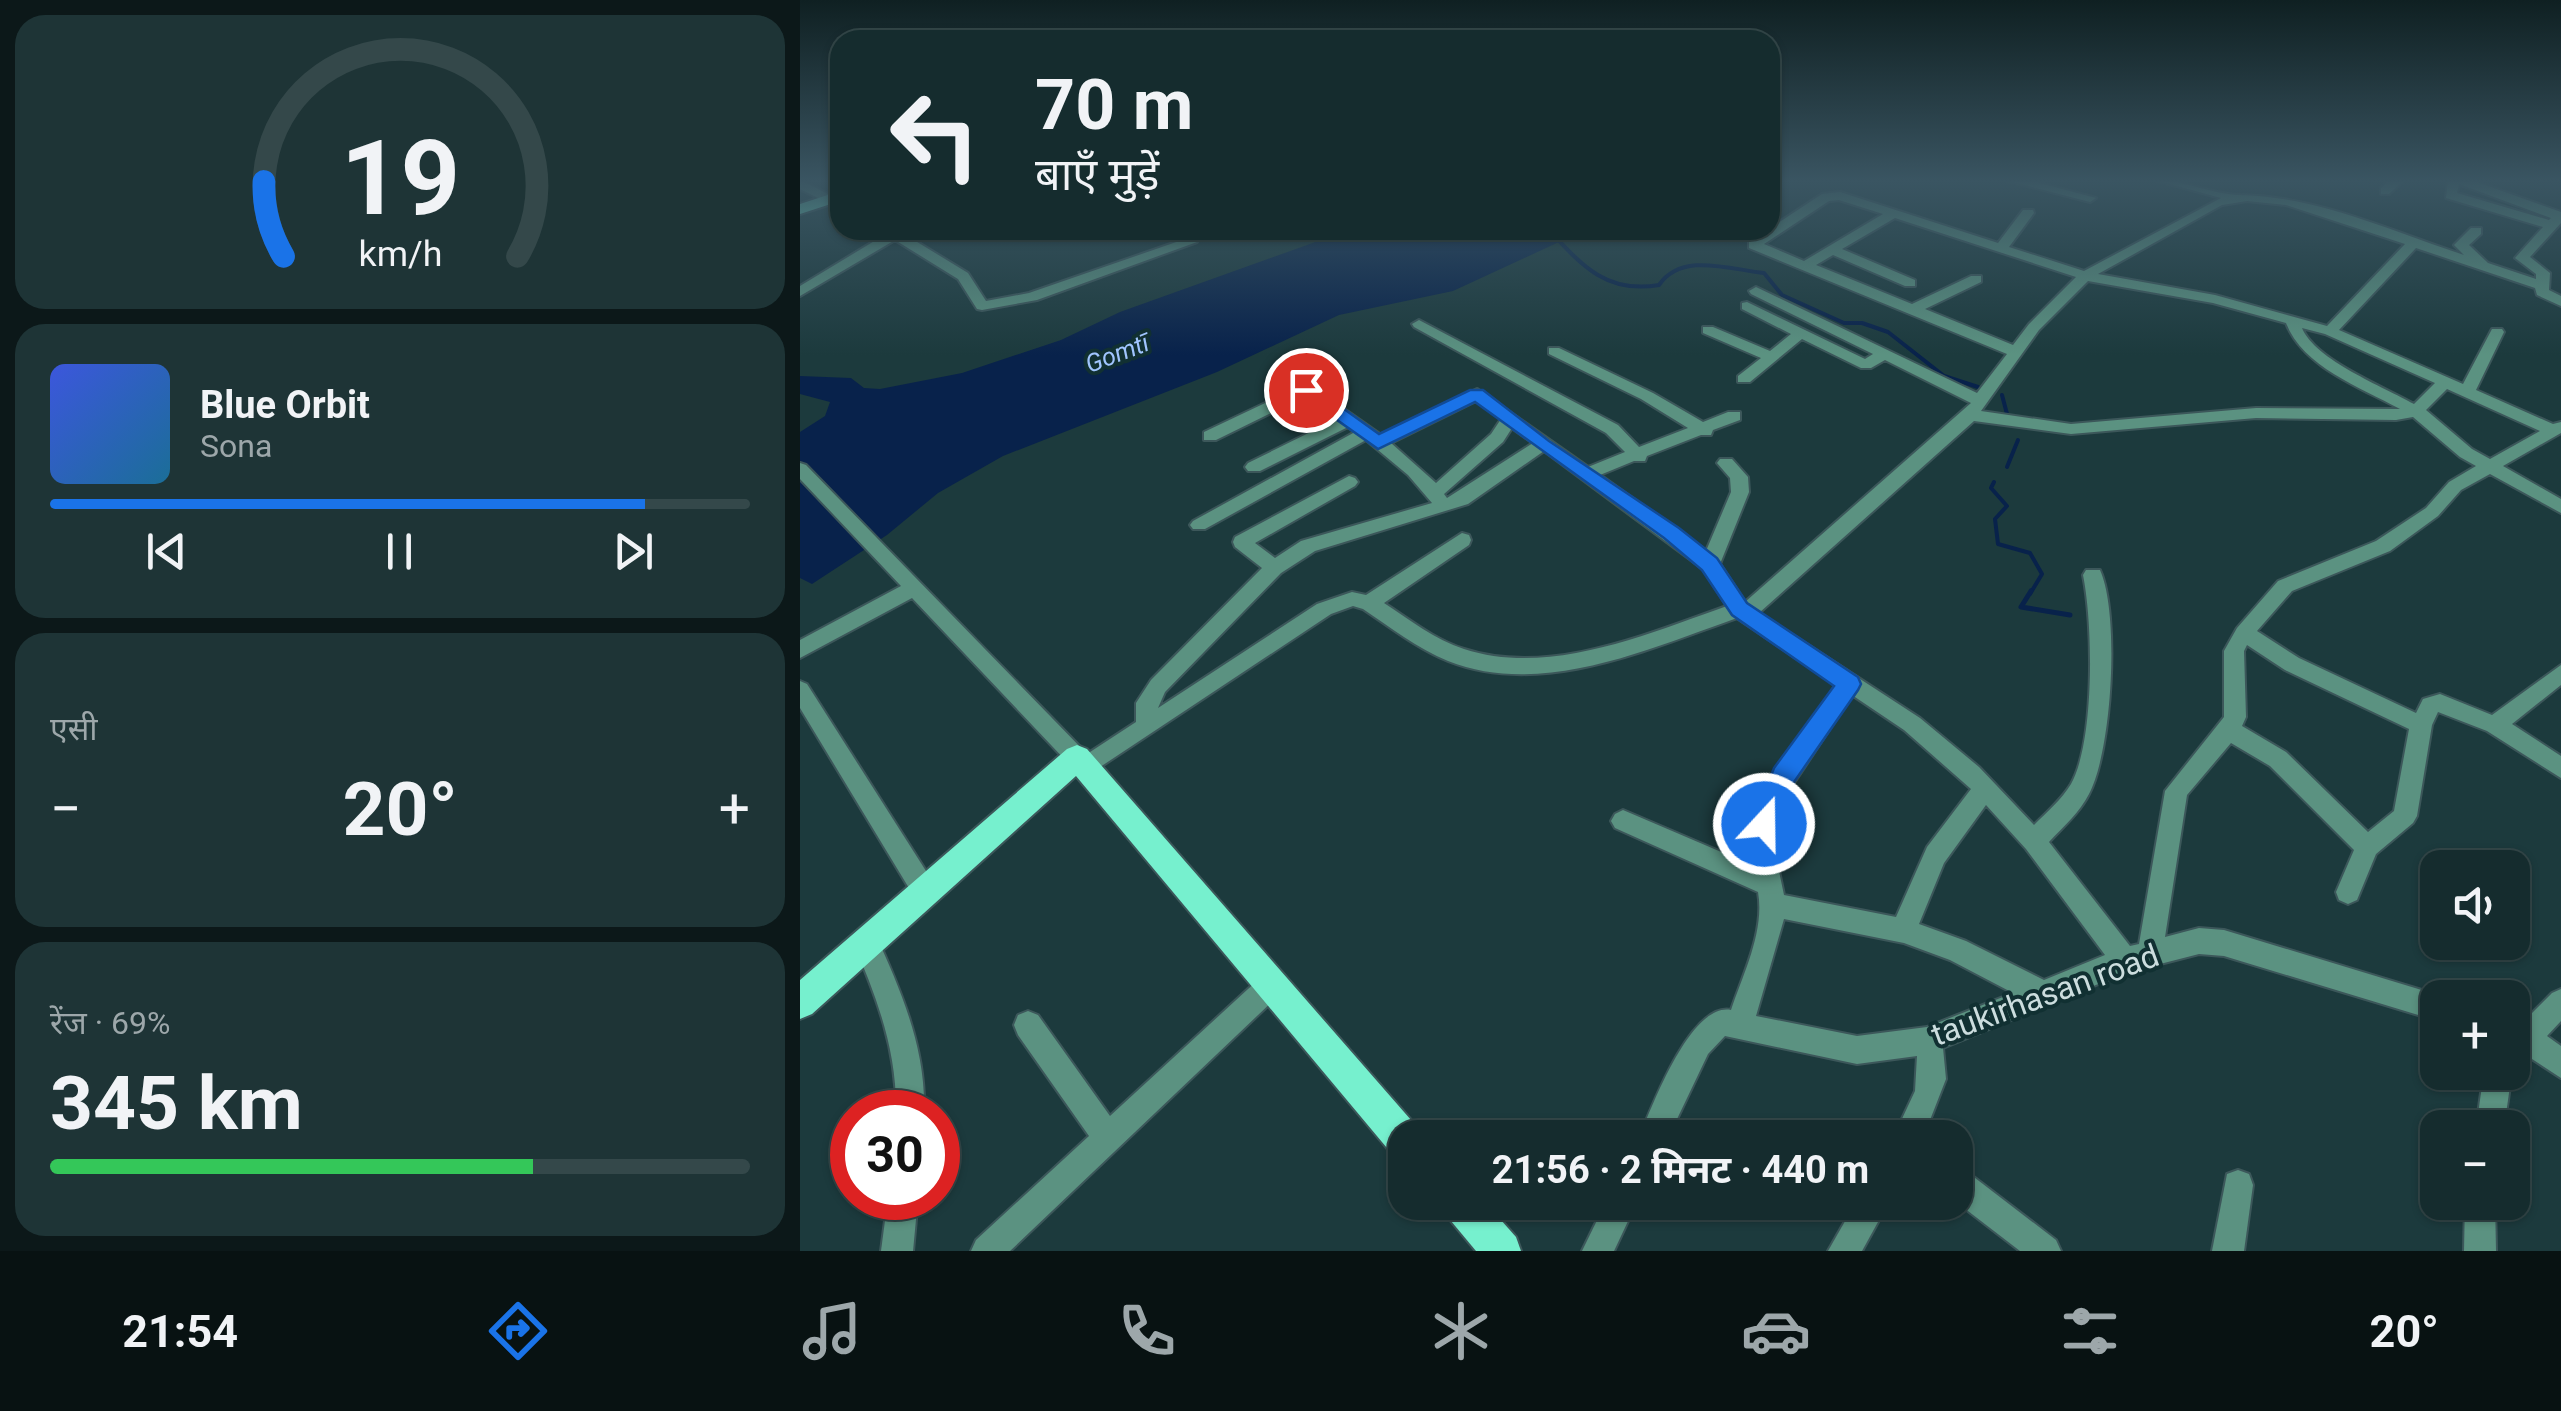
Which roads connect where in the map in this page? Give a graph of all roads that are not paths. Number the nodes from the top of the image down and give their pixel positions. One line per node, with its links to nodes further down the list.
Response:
1 (1852, 238): 13 (street)
2 (1965, 238): 14 (street)
3 (2008, 238): 14 (street)
4 (2153, 238): 17 (street)
5 (2393, 238): 12 (street)
6 (2468, 238): 16 (street)
7 (2539, 238): 20 (street)
8 (881, 240): 22 (street)
9 (908, 240): 11 (street)
10 (1762, 240): 15 (street)
11 (1190, 242)
12 (2412, 245): 16 (street); 29 (street)
13 (1832, 250): 15 (street); 19 (street)
14 (1999, 250): 17 (street)
15 (1803, 267): 25 (street)
16 (2491, 270): 20 (street)
17 (2085, 276): 26 (street); 33 (street)
18 (1976, 279): 25 (street)
19 (1910, 283)
20 (2544, 286): 23 (street)
21 (1756, 291): 34 (street)
22 (800, 292)
23 (2561, 302)
24 (1746, 306): 31 (street)
25 (1910, 312): 33 (street)
26 (2292, 321): 29 (street); 42 (street)
27 (1419, 324): 51 (street)
28 (1708, 330): 35 (street)
29 (2330, 331): 38 (street)
30 (2497, 332): 40 (street)
31 (1801, 333): 34 (street); 35 (street)
32 (1554, 351): 46 (street)
33 (2016, 352): 41 (street)
34 (1884, 354): 41 (street)
35 (1771, 358): 37 (street)
36 (1282, 372): 39 (street)
37 (1744, 378)
38 (2445, 382): 40 (street); 42 (street)
39 (1306, 390): 45 (street); 48 (street)
40 (2467, 391): 47 (street)
41 (1974, 407): 42 (street); 67 (street)
42 (2422, 415): 53 (street)
43 (1734, 416): 46 (street)
44 (1509, 420): 49 (street); 50 (street); 58 (street)
45 (1346, 421): 49 (street); 54 (street)
46 (1705, 431): 51 (street)
47 (2555, 433): 53 (street)
48 (1210, 436)
49 (1371, 438): 58 (street); 60 (street)
50 (1542, 445): 56 (street); 58 (street)
51 (1640, 457): 56 (street)
52 (1726, 463): 62 (street)
53 (2487, 465): 59 (street); 68 (street)
54 (1254, 467)
55 (800, 469): 65 (street)
56 (1588, 473): 62 (street)
57 (1349, 482): 63 (street)
58 (1439, 498): 63 (street)
59 (2561, 507)
60 (1198, 525)
61 (1462, 540): 66 (street)
62 (1710, 564): 67 (street)
63 (1274, 568): 73 (street)
64 (2093, 576): 81 (street)
65 (914, 588): 69 (street); 77 (street)
66 (1369, 603): 67 (street); 73 (street)
67 (1743, 611): 71 (street)
68 (2244, 633): 74 (street); 76 (street)
69 (800, 650)
70 (2561, 673): 75 (street)
71 (1849, 684): 79 (street); 85 (street)
72 (800, 690): 83 (street)
73 (1147, 722): 77 (street)
74 (2422, 725): 75 (street); 82 (street)
75 (2495, 725): 78 (street)
76 (2229, 730): 82 (street); 88 (street)
77 (1081, 762): 83 (main road); 89 (main road)
78 (2561, 768)
79 (1986, 789): 81 (street); 86 (street)
80 (1623, 822): 85 (street)
81 (2034, 842): 88 (street)
82 (2367, 847): 84 (street)
83 (924, 890): 87 (main road)
84 (2348, 892)
85 (1771, 895): 86 (street); 94 (street)
86 (1904, 931): 90 (street)
87 (866, 942): 91 (main road); 100 (street)
88 (2138, 956): 90 (street, taukirhasan road); 92 (street, taukirhasan road)
89 (1270, 986): 103 (main road); 104 (street)
90 (2043, 994): 97 (street, taukirhasan road)
91 (800, 1002)
92 (2420, 1002)
93 (2561, 1002): 96 (street)
94 (1740, 1022): 97 (street, taukirhasan road); 101 (street)
95 (1028, 1026): 104 (street)
96 (2530, 1026)
97 (1927, 1041): 102 (street)
98 (2530, 1041): 99 (street)
99 (2561, 1064)
100 (912, 1090)
101 (1662, 1120)
102 (1920, 1120)
103 (1388, 1121)
104 (1108, 1138): 113 (street)
105 (2238, 1185): 118 (street)
106 (1973, 1196): 117 (street)
107 (901, 1220): 112 (street)
108 (1475, 1220): 114 (main road)
109 (1613, 1220): 115 (street)
110 (1863, 1220): 116 (street)
111 (2480, 1220): 119 (street)
112 (897, 1251)
113 (987, 1251)
114 (1502, 1251)
115 (1598, 1251)
116 (1844, 1251)
117 (2045, 1251)
118 (2228, 1251)
119 (2480, 1251)

